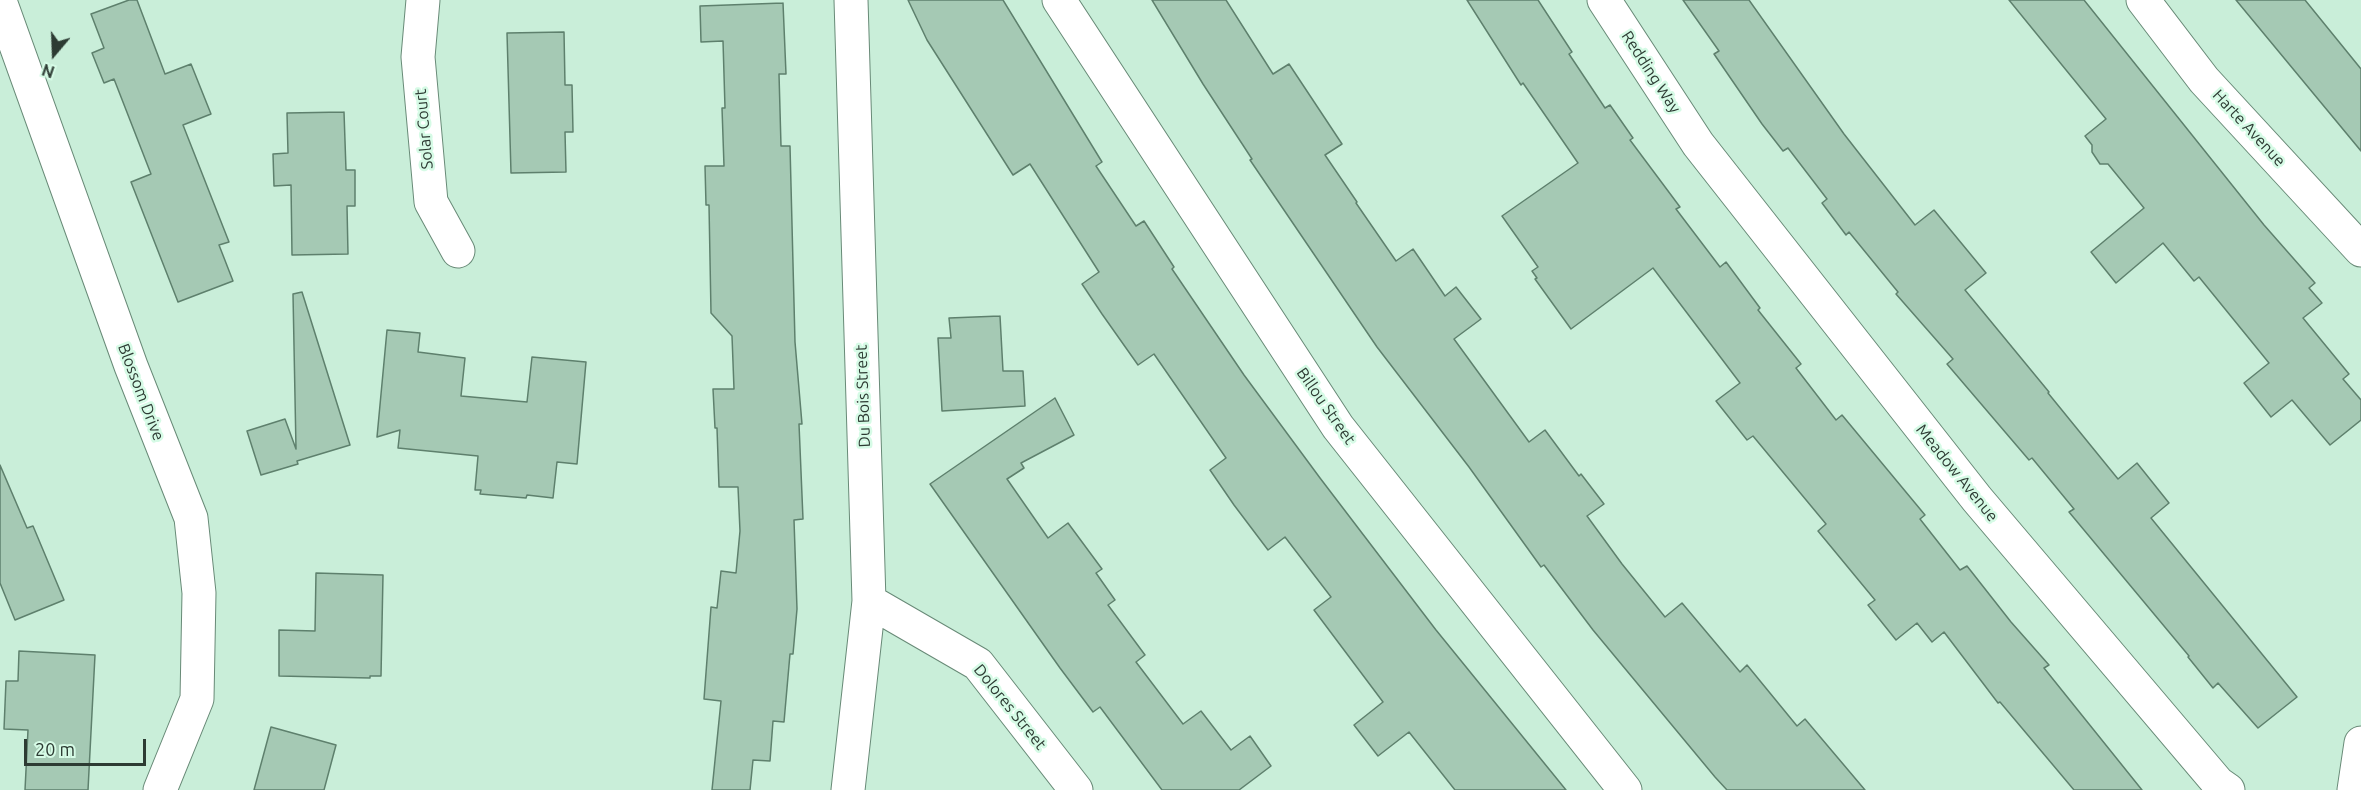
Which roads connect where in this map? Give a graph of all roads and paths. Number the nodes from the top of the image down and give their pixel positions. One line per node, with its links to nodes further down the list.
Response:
1 (423, 0): 9 (street, Solar Court)
2 (851, 0): 10 (street, Du Bois Street)
3 (1059, 0): 15 (street, Billou Street)
4 (1604, 0): 7 (street, Redding Way)
5 (2143, 0): 8 (street, Harte Avenue)
6 (0, 1): 12 (street, Blossom Drive)
7 (1698, 144): 16 (street, Meadow Avenue)
8 (2361, 250)
9 (458, 251)
10 (869, 601): 13 (street, Du Bois Street); 14 (street, Dolores Street)
11 (2361, 743): 17 (street)
12 (160, 790)
13 (848, 790)
14 (1076, 790)
15 (1625, 790)
16 (2228, 790)
17 (2354, 790)

